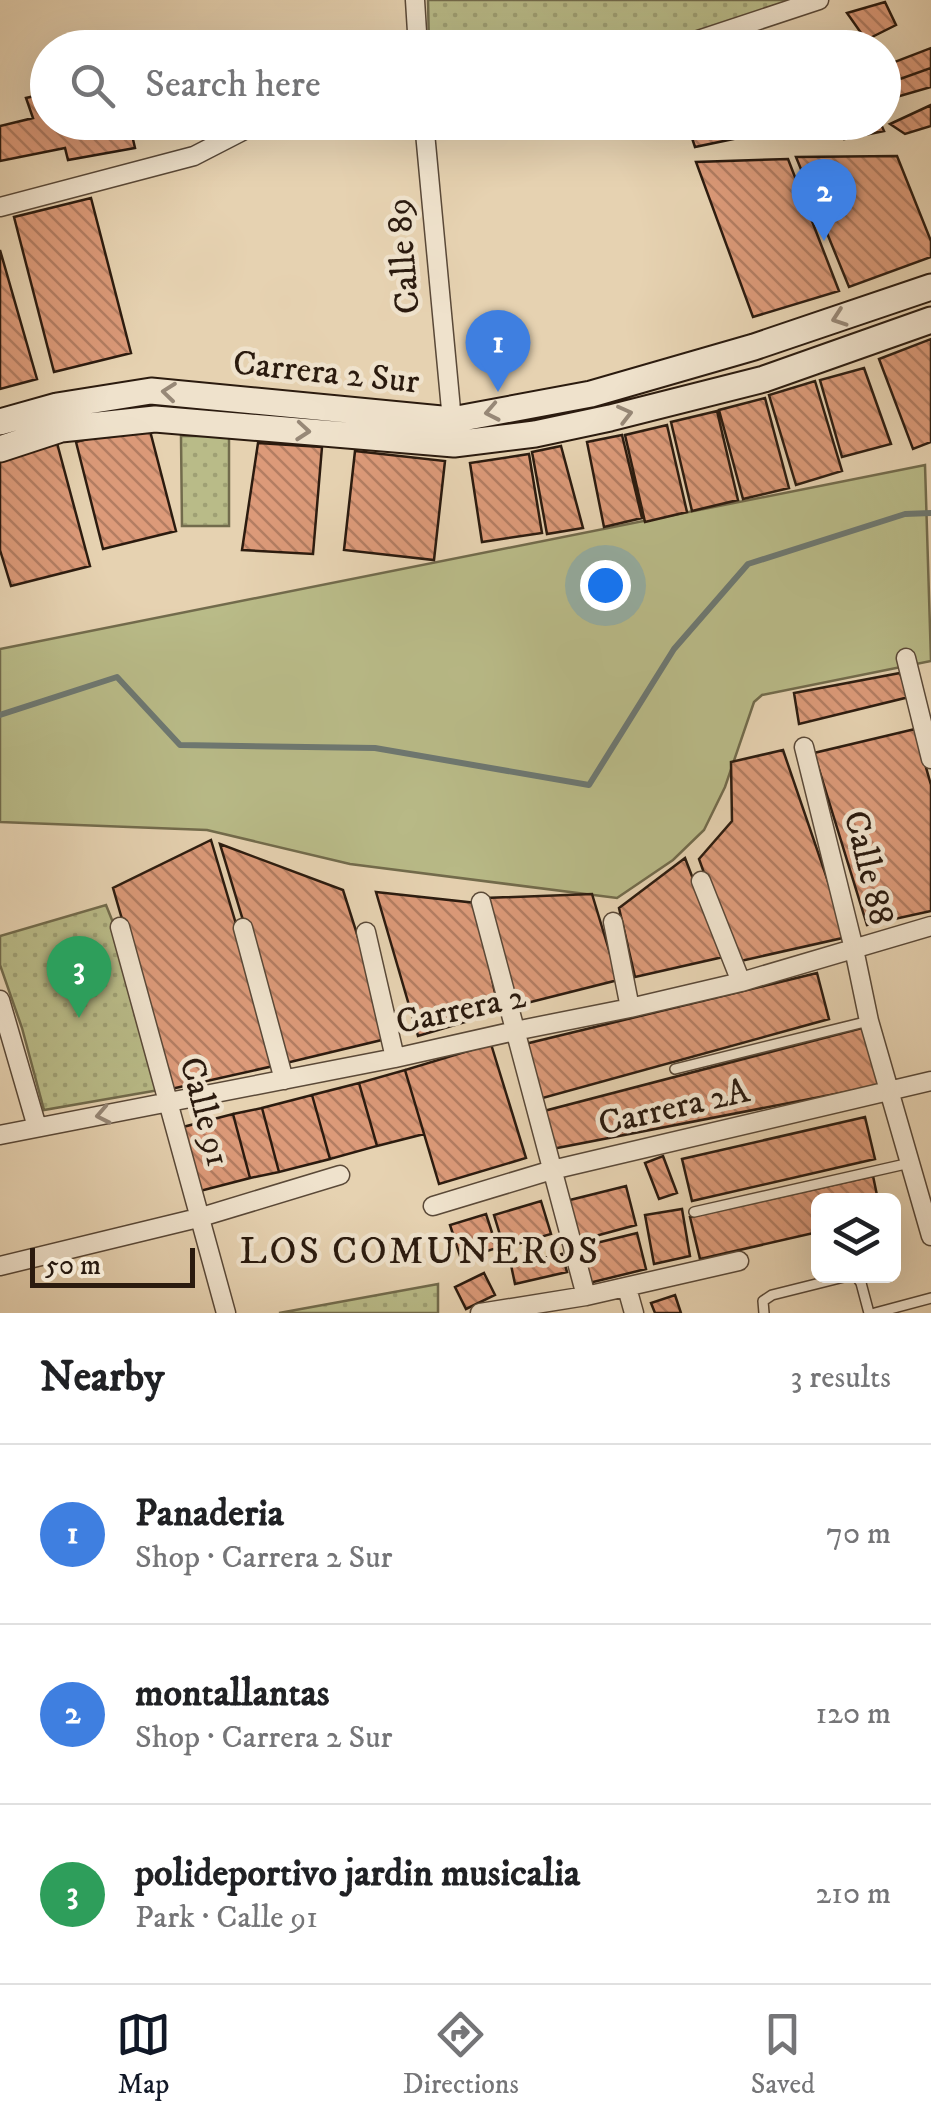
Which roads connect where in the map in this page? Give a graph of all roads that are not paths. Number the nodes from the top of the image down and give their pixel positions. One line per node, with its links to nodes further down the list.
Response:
1 (415, 0): 3 (street)
2 (818, 0): 4 (street)
3 (417, 30)
4 (728, 30)
5 (225, 140): 7 (street)
6 (425, 140): 13 (street, Calle 89)
7 (0, 207)
8 (931, 287): 10 (street, Carrera 2 Sur, one-way to 10)
9 (931, 320): 11 (street, Carrera 2 Sur)
10 (710, 360): 11 (street); 13 (street, Carrera 2 Sur, one-way to 13)
11 (719, 390): 13 (street, Carrera 2 Sur, one-way to 11)
12 (0, 422): 13 (street, Carrera 2 Sur, one-way to 12)
13 (453, 432): 14 (street, Carrera 2 Sur, one-way to 13)
14 (0, 448)
15 (906, 658): 17 (street)
16 (804, 747): 25 (street, Calle 88)
17 (931, 759)
18 (702, 880): 26 (street)
19 (481, 902): 30 (street)
20 (613, 922): 28 (street)
21 (931, 926): 25 (street, Carrera 2)
22 (120, 927): 36 (street, Calle 91)
23 (243, 928): 33 (street)
24 (366, 932): 31 (street)
25 (854, 948): 26 (street, Carrera 2); 29 (street, Calle 88)
26 (741, 982): 28 (street, Carrera 2)
27 (0, 1000): 37 (street)
28 (630, 1008): 30 (street, Carrera 2)
29 (869, 1021): 32 (lane); 35 (street, Calle 88)
30 (516, 1031): 31 (street, Carrera 2); 40 (street)
31 (395, 1058): 33 (street, Carrera 2)
32 (675, 1069)
33 (284, 1080): 36 (street, Carrera 2)
34 (931, 1080): 35 (street, Carrera 2A)
35 (890, 1089): 39 (street, Calle 88); 40 (street, Carrera 2A)
36 (169, 1102): 37 (street, Carrera 2, one-way to 37); 45 (street, Calle 91)
37 (36, 1127): 38 (street, Carrera 2)
38 (0, 1135)
39 (910, 1163): 42 (street, Calle 88); 44 (lane)
40 (552, 1170): 43 (street, Carrera 2A); 52 (street)
41 (340, 1175): 45 (street)
42 (926, 1202): 46 (street, Calle 88)
43 (433, 1206)
44 (694, 1212)
45 (198, 1218): 48 (street); 54 (street, Calle 91)
46 (931, 1236)
47 (739, 1261): 51 (street)
48 (0, 1266)
49 (820, 1283): 57 (lane)
50 (860, 1283): 58 (lane)
51 (627, 1288): 52 (street); 56 (street)
52 (586, 1296): 55 (street)
53 (931, 1298): 58 (lane)
54 (226, 1313)
55 (480, 1313)
56 (634, 1313)
57 (764, 1313)
58 (872, 1313)

